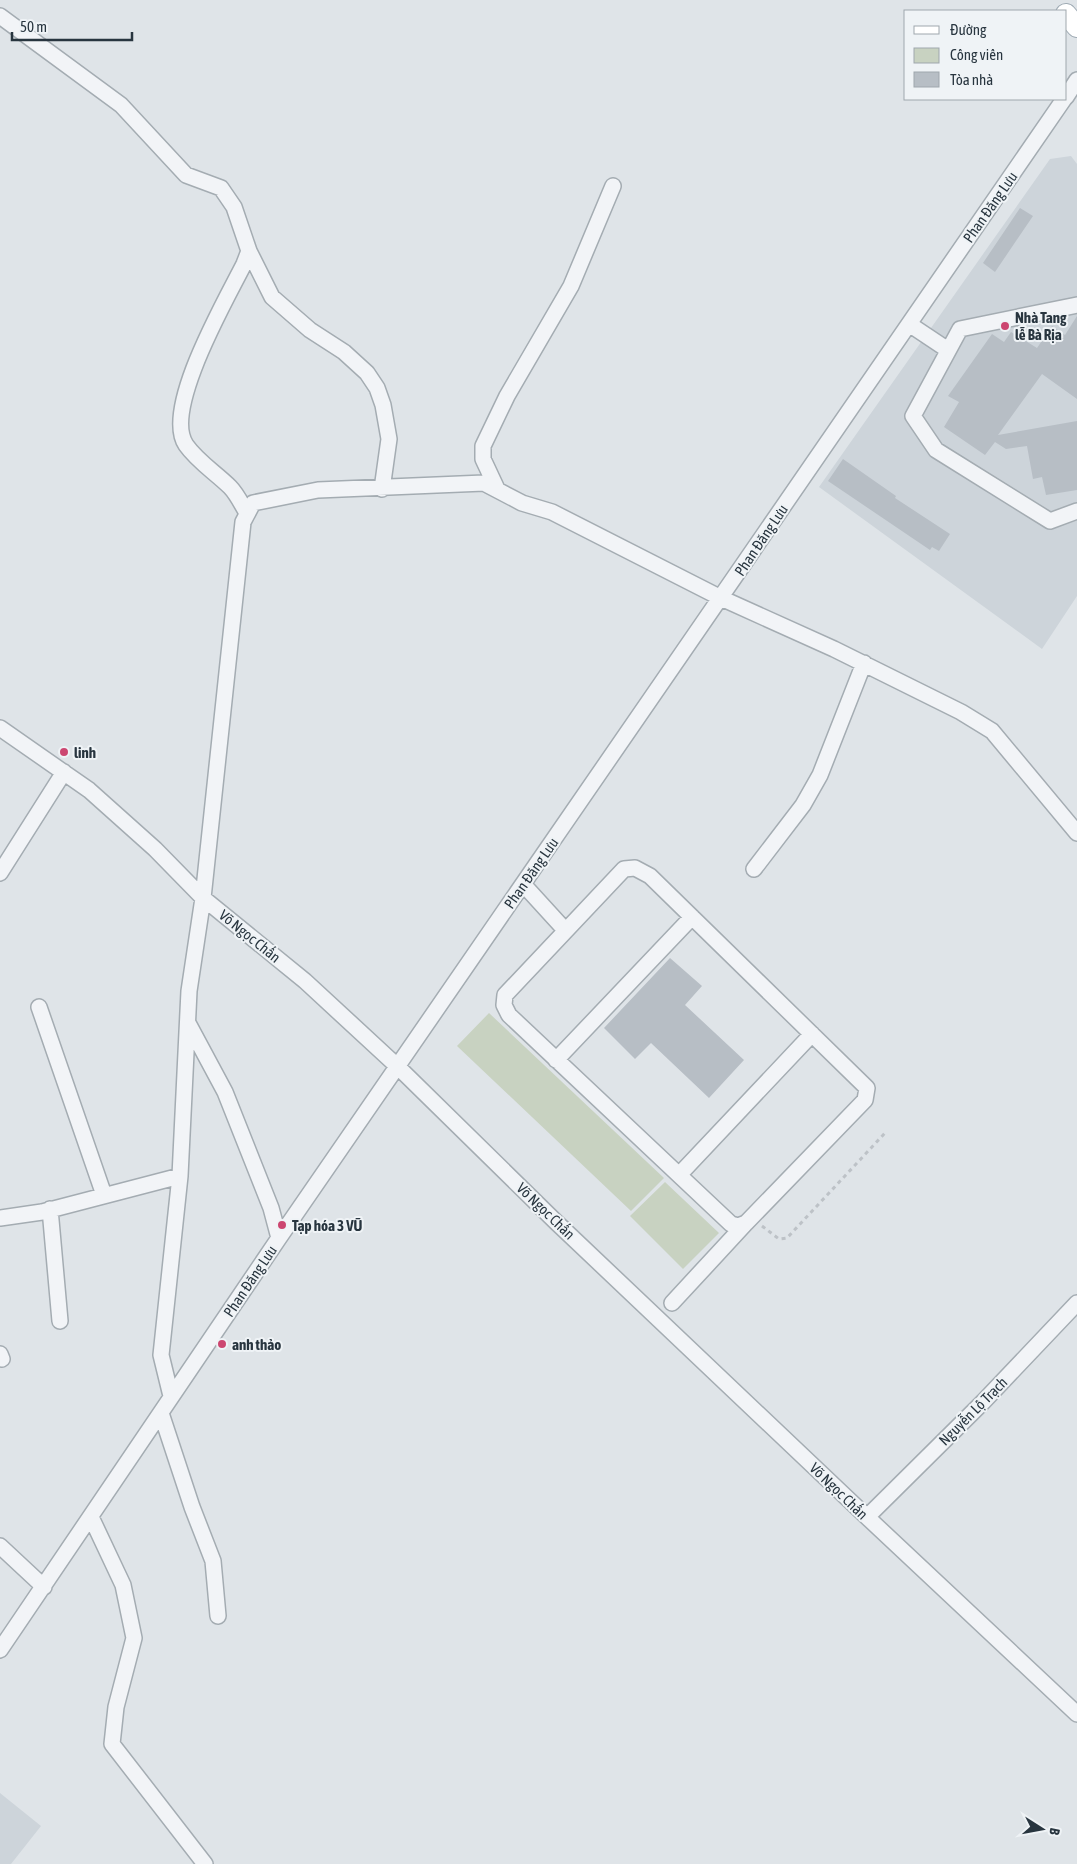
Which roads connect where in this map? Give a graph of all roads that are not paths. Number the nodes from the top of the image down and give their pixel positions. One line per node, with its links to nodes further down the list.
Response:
1 (1054, 0): 2 (main road)
2 (1062, 10)
3 (1067, 15): 5 (main road)
4 (0, 16): 10 (street)
5 (1077, 27)
6 (1077, 80): 7 (street, Phan Đăng Lưu)
7 (1067, 95)
8 (1064, 100): 12 (street, Phan Đăng Lưu)
9 (613, 186): 15 (street)
10 (248, 251): 14 (street); 17 (street)
11 (1077, 305): 13 (street)
12 (909, 324): 13 (street); 18 (street, Phan Đăng Lưu)
13 (948, 350): 16 (street)
14 (382, 489): 15 (street); 17 (street)
15 (497, 489): 18 (street)
16 (1077, 512)
17 (247, 513): 26 (street)
18 (721, 598): 19 (street); 25 (street, Phan Đăng Lưu)
19 (864, 663): 22 (street); 23 (street)
20 (0, 728): 21 (street, Võ Ngọc Chấn)
21 (64, 772): 24 (street); 26 (street, Võ Ngọc Chấn)
22 (1077, 833)
23 (754, 869)
24 (0, 873)
25 (523, 884): 28 (street); 33 (street, Phan Đăng Lưu)
26 (203, 898): 30 (street); 33 (street, Võ Ngọc Chấn)
27 (692, 918): 28 (street); 31 (street); 32 (street)
28 (565, 930): 32 (street)
29 (39, 1008): 36 (street)
30 (188, 1021): 35 (street); 40 (street)
31 (812, 1034): 34 (street); 39 (street)
32 (556, 1060): 34 (street)
33 (397, 1066): 40 (street, Phan Đăng Lưu); 47 (street, Võ Ngọc Chấn)
34 (679, 1175): 39 (street)
35 (180, 1176): 36 (street); 44 (street)
36 (104, 1195): 37 (street)
37 (50, 1209): 38 (street); 43 (street)
38 (0, 1218)
39 (749, 1220): 41 (street)
40 (279, 1238): 44 (street, Phan Đăng Lưu)
41 (672, 1303)
42 (1077, 1303): 47 (street, Nguyễn Lộ Trạch)
43 (60, 1321)
44 (171, 1396): 45 (street, Phan Đăng Lưu)
45 (161, 1412): 46 (street, Phan Đăng Lưu); 50 (street)
46 (91, 1517): 49 (street, Phan Đăng Lưu); 53 (street)
47 (867, 1517): 52 (street, Võ Ngọc Chấn)
48 (0, 1546): 49 (street)
49 (44, 1587): 51 (street, Phan Đăng Lưu)
50 (218, 1616)
51 (0, 1650)
52 (1077, 1714)
53 (205, 1864)

